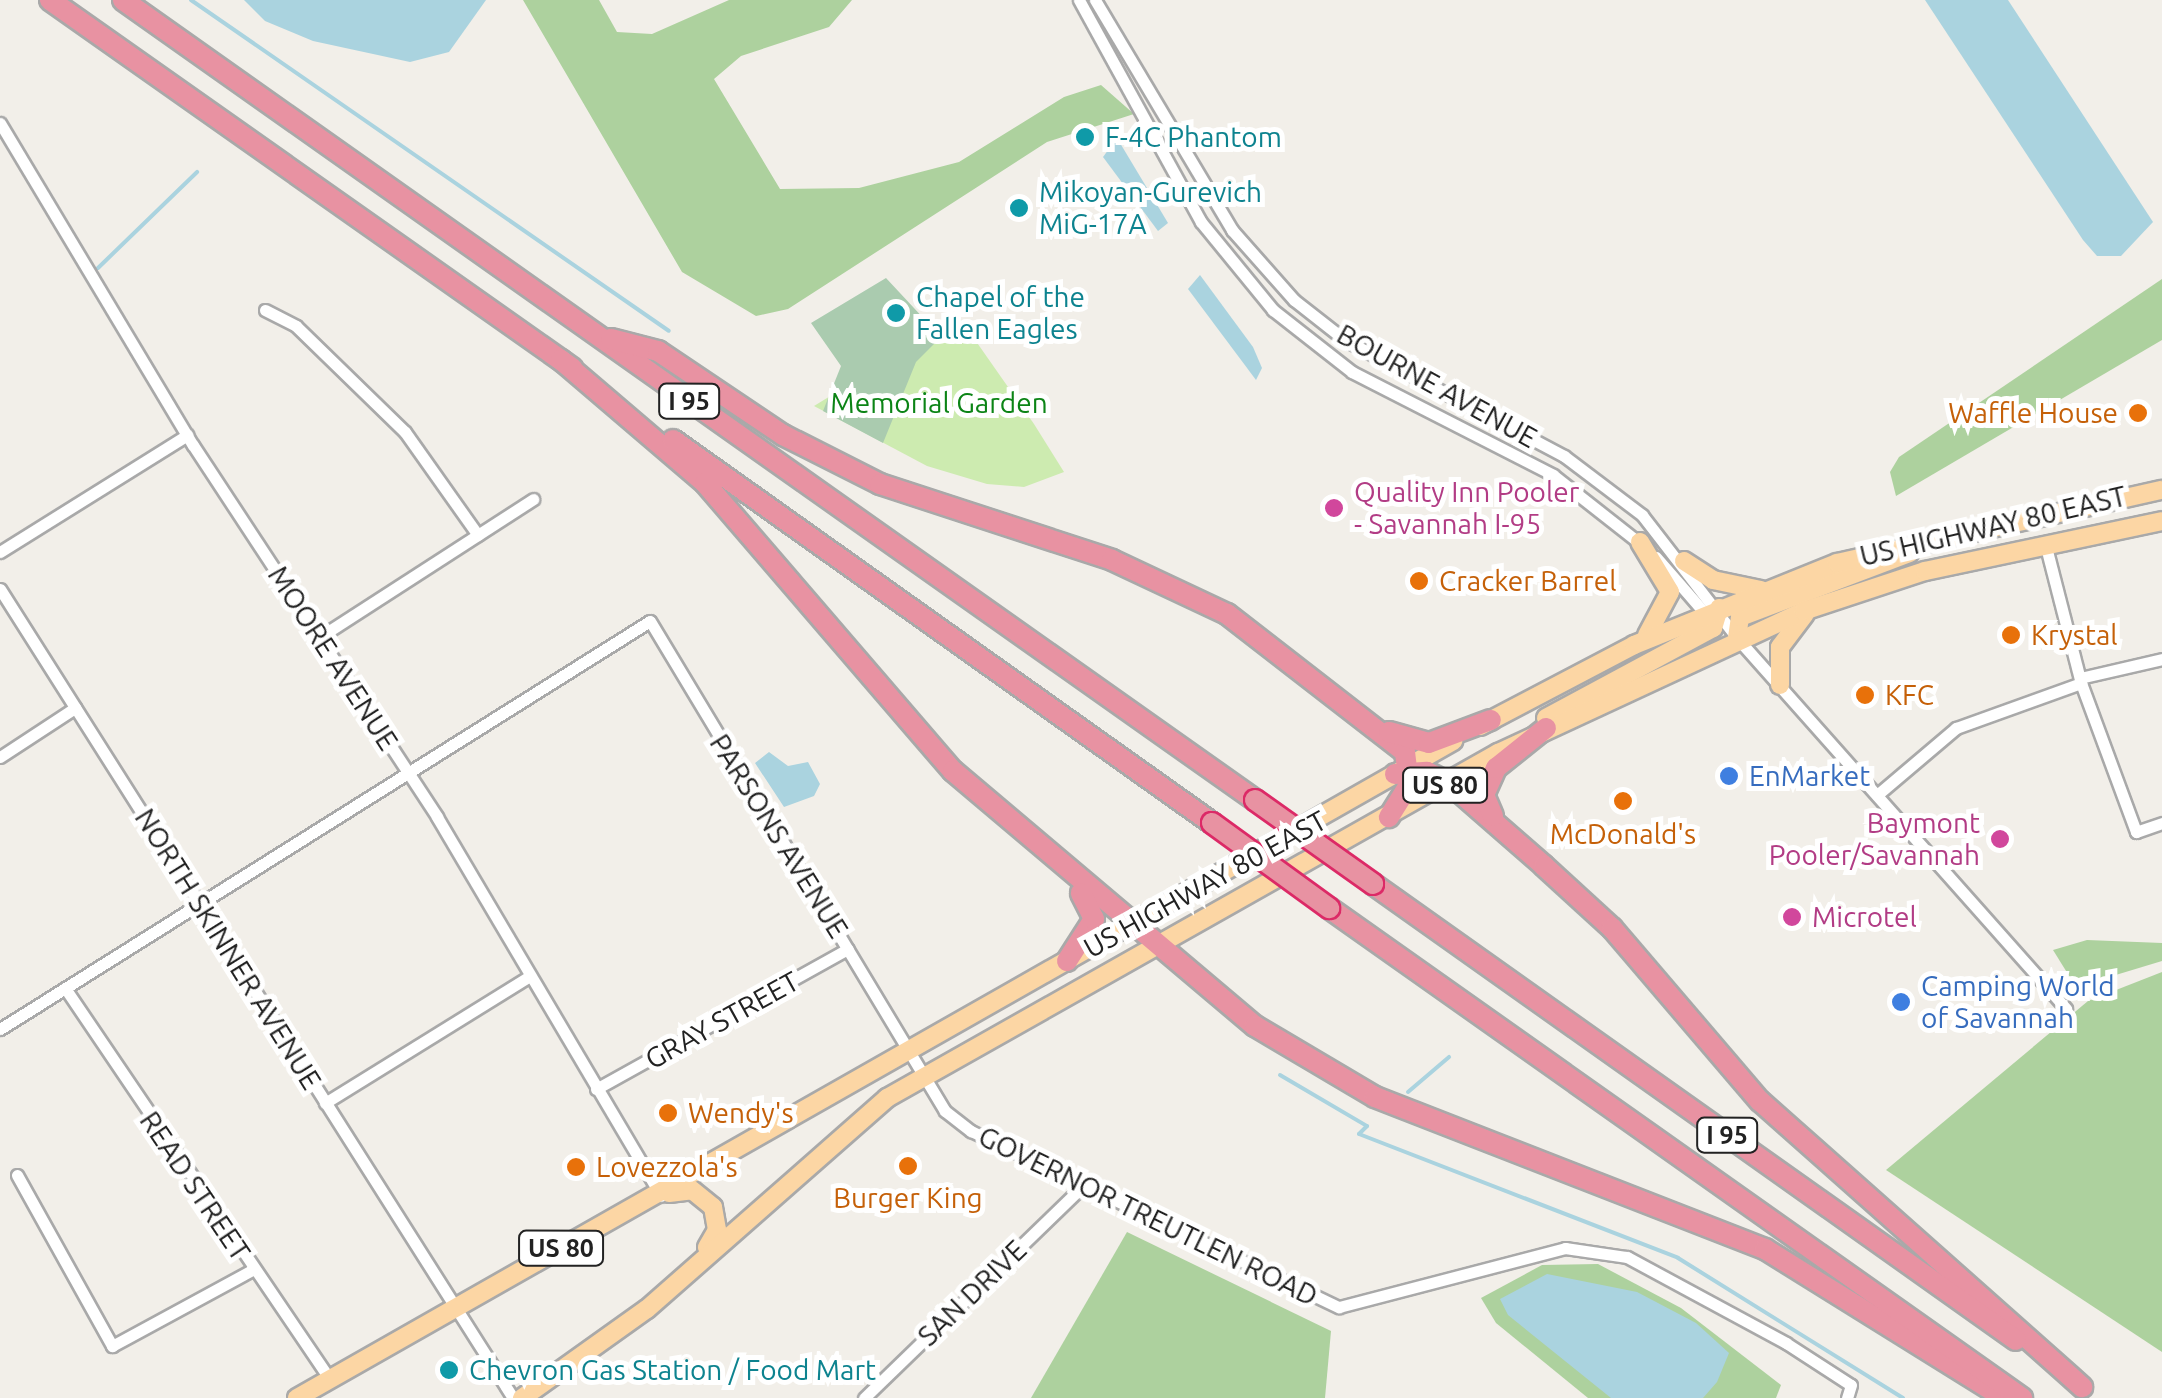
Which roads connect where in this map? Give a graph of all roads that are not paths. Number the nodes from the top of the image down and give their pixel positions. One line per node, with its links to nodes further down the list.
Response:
1 (50, 0): 8 (highway, I 95)
2 (123, 0): 7 (highway, I 95)
3 (1079, 0): 15 (street, BOURNE AVENUE)
4 (1095, 0): 18 (street, BOURNE AVENUE)
5 (0, 124): 9 (street, MOORE AVENUE)
6 (266, 310): 14 (street)
7 (596, 335): 31 (highway); 63 (highway, I 95, bridge)
8 (561, 360): 42 (highway); 70 (highway, I 95, bridge)
9 (187, 435): 17 (street); 23 (street, MOORE AVENUE)
10 (2162, 490): 13 (main road, US HIGHWAY 80 EAST / US 80)
11 (532, 499): 14 (street)
12 (2162, 521): 16 (main road, US HIGHWAY 80 EAST / US 80)
13 (1968, 527): 20 (main road, US HIGHWAY 80 EAST / US 80); 24 (main road)
14 (478, 534): 23 (street)
15 (1640, 542): 22 (street, BOURNE AVENUE); 25 (main road)
16 (2044, 542): 21 (main road, US HIGHWAY 80 EAST / US 80); 27 (street)
17 (0, 552)
18 (1684, 561): 20 (main road); 22 (street, BOURNE AVENUE)
19 (0, 589): 29 (street, NORTH SKINNER AVENUE)
20 (1766, 590): 22 (main road, US HIGHWAY 80 EAST / US 80)
21 (1810, 609): 24 (main road, US HIGHWAY 80 EAST / US 80); 28 (main road)
22 (1714, 616): 24 (street); 25 (main road, US HIGHWAY 80 EAST / US 80); 33 (main road)
23 (320, 637): 36 (street, MOORE AVENUE)
24 (1738, 638): 28 (street); 32 (main road, US HIGHWAY 80 EAST / US 80)
25 (1634, 645): 30 (main road, US HIGHWAY 80 EAST / US 80)
26 (2162, 659): 27 (street)
27 (2080, 680): 38 (street); 40 (street)
28 (1780, 685): 38 (street)
29 (75, 708): 34 (street); 43 (street, NORTH SKINNER AVENUE)
30 (1491, 720): 31 (highway); 35 (main road, US HIGHWAY 80 EAST / US 80)
31 (1374, 723): 35 (highway)
32 (1546, 728): 33 (main road, US HIGHWAY 80 EAST / US 80); 41 (highway)
33 (1498, 754): 37 (main road, US HIGHWAY 80 EAST / US 80)
34 (0, 756)
35 (1405, 770): 37 (highway); 39 (highway); 44 (main road, US HIGHWAY 80 EAST / US 80)
36 (408, 771): 43 (street); 46 (street, PARSONS AVENUE); 48 (street, MOORE AVENUE)
37 (1449, 783): 39 (main road, US HIGHWAY 80 EAST / US 80); 41 (highway)
38 (1877, 795): 50 (street)
39 (1389, 818): 45 (main road, US HIGHWAY 80 EAST / US 80)
40 (2162, 823)
41 (1500, 826): 63 (highway)
42 (1063, 872): 44 (highway); 47 (highway)
43 (198, 903): 49 (street); 55 (street, NORTH SKINNER AVENUE)
44 (1130, 926): 45 (highway); 47 (main road, US HIGHWAY 80 EAST / US 80)
45 (1160, 947): 53 (main road, US HIGHWAY 80 EAST / US 80); 69 (highway)
46 (848, 949): 52 (street, PARSONS AVENUE); 54 (street, GRAY STREET)
47 (1067, 961): 52 (main road, US HIGHWAY 80 EAST / US 80)
48 (530, 976): 54 (street, MOORE AVENUE); 55 (street)
49 (65, 988): 51 (street); 59 (street, READ STREET)
50 (2066, 1010)
51 (0, 1029)
52 (910, 1052): 53 (street, GOVERNOR TREUTLEN ROAD); 58 (main road, US HIGHWAY 80 EAST / US 80)
53 (927, 1076): 57 (street, GOVERNOR TREUTLEN ROAD); 60 (main road, US HIGHWAY 80 EAST / US 80)
54 (596, 1089): 58 (street, MOORE AVENUE)
55 (326, 1102): 61 (street, NORTH SKINNER AVENUE)
56 (17, 1175): 59 (street)
57 (1080, 1188): 64 (street, GOVERNOR TREUTLEN ROAD); 68 (street, SAN DRIVE)
58 (661, 1196): 60 (main road); 61 (main road, US HIGHWAY 80 EAST / US 80)
59 (252, 1270): 62 (street, READ STREET)
60 (688, 1271): 67 (main road, US HIGHWAY 80 EAST / US 80)
61 (456, 1310): 62 (main road, US HIGHWAY 80 EAST / US 80); 66 (street, NORTH SKINNER AVENUE)
62 (330, 1380): 65 (main road, US HIGHWAY 80 EAST / US 80)
63 (2090, 1392)
64 (1851, 1397)
65 (297, 1398)
66 (513, 1398)
67 (522, 1398)
68 (864, 1398)
69 (2004, 1398)
70 (2022, 1398)

